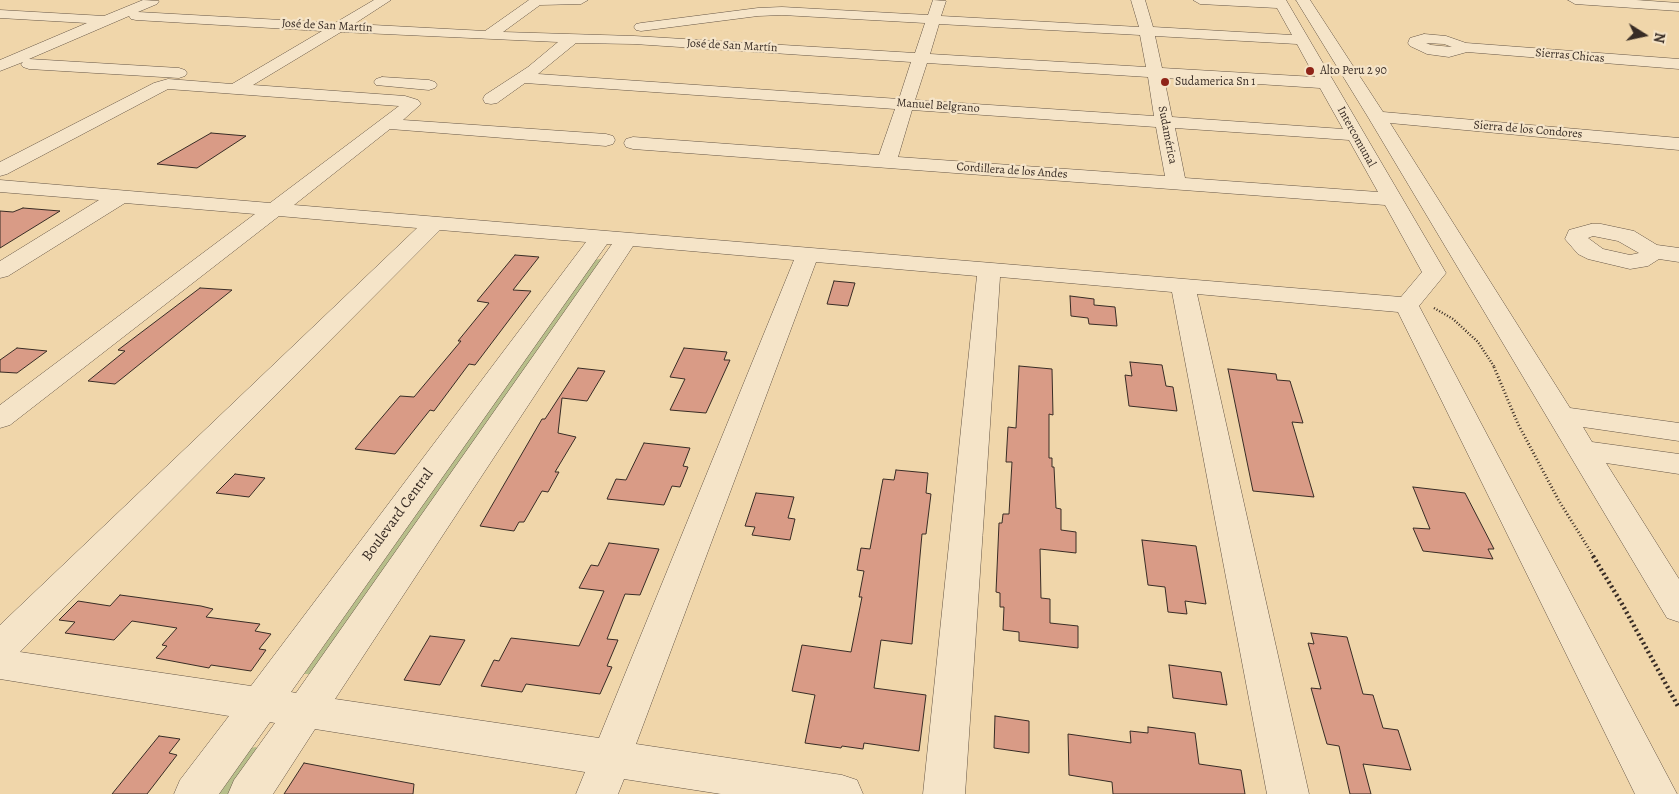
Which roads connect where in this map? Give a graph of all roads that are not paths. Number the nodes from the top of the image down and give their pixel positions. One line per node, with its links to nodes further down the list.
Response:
1 (154, 0): 17 (street)
2 (384, 0): 18 (street)
3 (537, 0): 4 (street); 21 (street)
4 (581, 0)
5 (940, 0): 16 (street)
6 (1138, 0): 19 (street, Sudamérica)
7 (1200, 0): 9 (street)
8 (1575, 0): 12 (street)
9 (1288, 1): 23 (street, Intercomunal); 43 (street)
10 (16, 3): 13 (street)
11 (180, 3): 15 (street)
12 (1679, 7)
13 (0, 9)
14 (0, 14): 17 (street)
15 (143, 17): 18 (street, José de San Martín); 20 (street)
16 (934, 19): 19 (street); 22 (street); 28 (street)
17 (106, 20): 25 (street)
18 (340, 27): 21 (street, José de San Martín); 31 (street)
19 (1147, 31): 23 (street); 32 (street, Sudamérica)
20 (114, 33)
21 (488, 36): 22 (street, José de San Martín)
22 (580, 38): 28 (street, José de San Martín); 36 (street)
23 (1301, 40): 38 (street, Intercomunal)
24 (17, 44): 25 (street)
25 (68, 45): 29 (street)
26 (1461, 47): 30 (street, Sierras Chicas)
27 (0, 53): 29 (street)
28 (922, 58): 32 (street, José de San Martín); 42 (street)
29 (37, 59): 33 (street); 34 (street)
30 (1679, 64)
31 (263, 72): 35 (street); 40 (street)
32 (1154, 72): 38 (street, José de San Martín); 44 (street, Sudamérica)
33 (4, 73)
34 (178, 73)
35 (292, 74)
36 (522, 78): 41 (street); 42 (street, Manuel Belgrano)
37 (370, 81): 39 (street)
38 (1326, 82): 46 (street, Intercomunal)
39 (429, 85)
40 (235, 89): 45 (street); 51 (street)
41 (490, 99)
42 (907, 104): 44 (street, Manuel Belgrano); 50 (street)
43 (1377, 117): 49 (street, Sierra de los Condores); 66 (street)
44 (1164, 121): 46 (street, Manuel Belgrano); 52 (street, Sudamérica)
45 (388, 124): 47 (street); 56 (street)
46 (1354, 135): 55 (street, Intercomunal)
47 (606, 140)
48 (633, 143): 50 (street, Cordillera de los Andes)
49 (1679, 144)
50 (888, 161): 52 (street, Cordillera de los Andes)
51 (0, 170)
52 (1176, 183): 55 (street, Cordillera de los Andes)
53 (0, 186): 54 (street)
54 (121, 196): 56 (street); 63 (street)
55 (1392, 199): 65 (street, Intercomunal)
56 (275, 209): 57 (street); 67 (street)
57 (434, 222): 58 (street); 72 (street)
58 (614, 238): 60 (street); 74 (street, Boulevard Central); 75 (street)
59 (1650, 251): 61 (street)
60 (808, 254): 62 (street); 76 (street)
61 (1679, 255)
62 (989, 270): 64 (street); 81 (street)
63 (0, 271)
64 (1183, 286): 65 (street); 82 (street)
65 (1418, 291): 83 (street, Intercomunal)
66 (1559, 415): 68 (street); 69 (street)
67 (0, 419)
68 (1679, 432)
69 (1581, 450): 70 (street); 71 (street)
70 (1679, 464)
71 (1679, 608)
72 (0, 648)
73 (0, 664): 74 (street)
74 (261, 704): 75 (street); 77 (street, Boulevard Central)
75 (305, 711): 76 (street); 78 (street)
76 (611, 758): 79 (street); 80 (street)
77 (195, 794)
78 (249, 794)
79 (597, 794)
80 (842, 794)
81 (944, 794)
82 (1288, 794)
83 (1656, 794)

